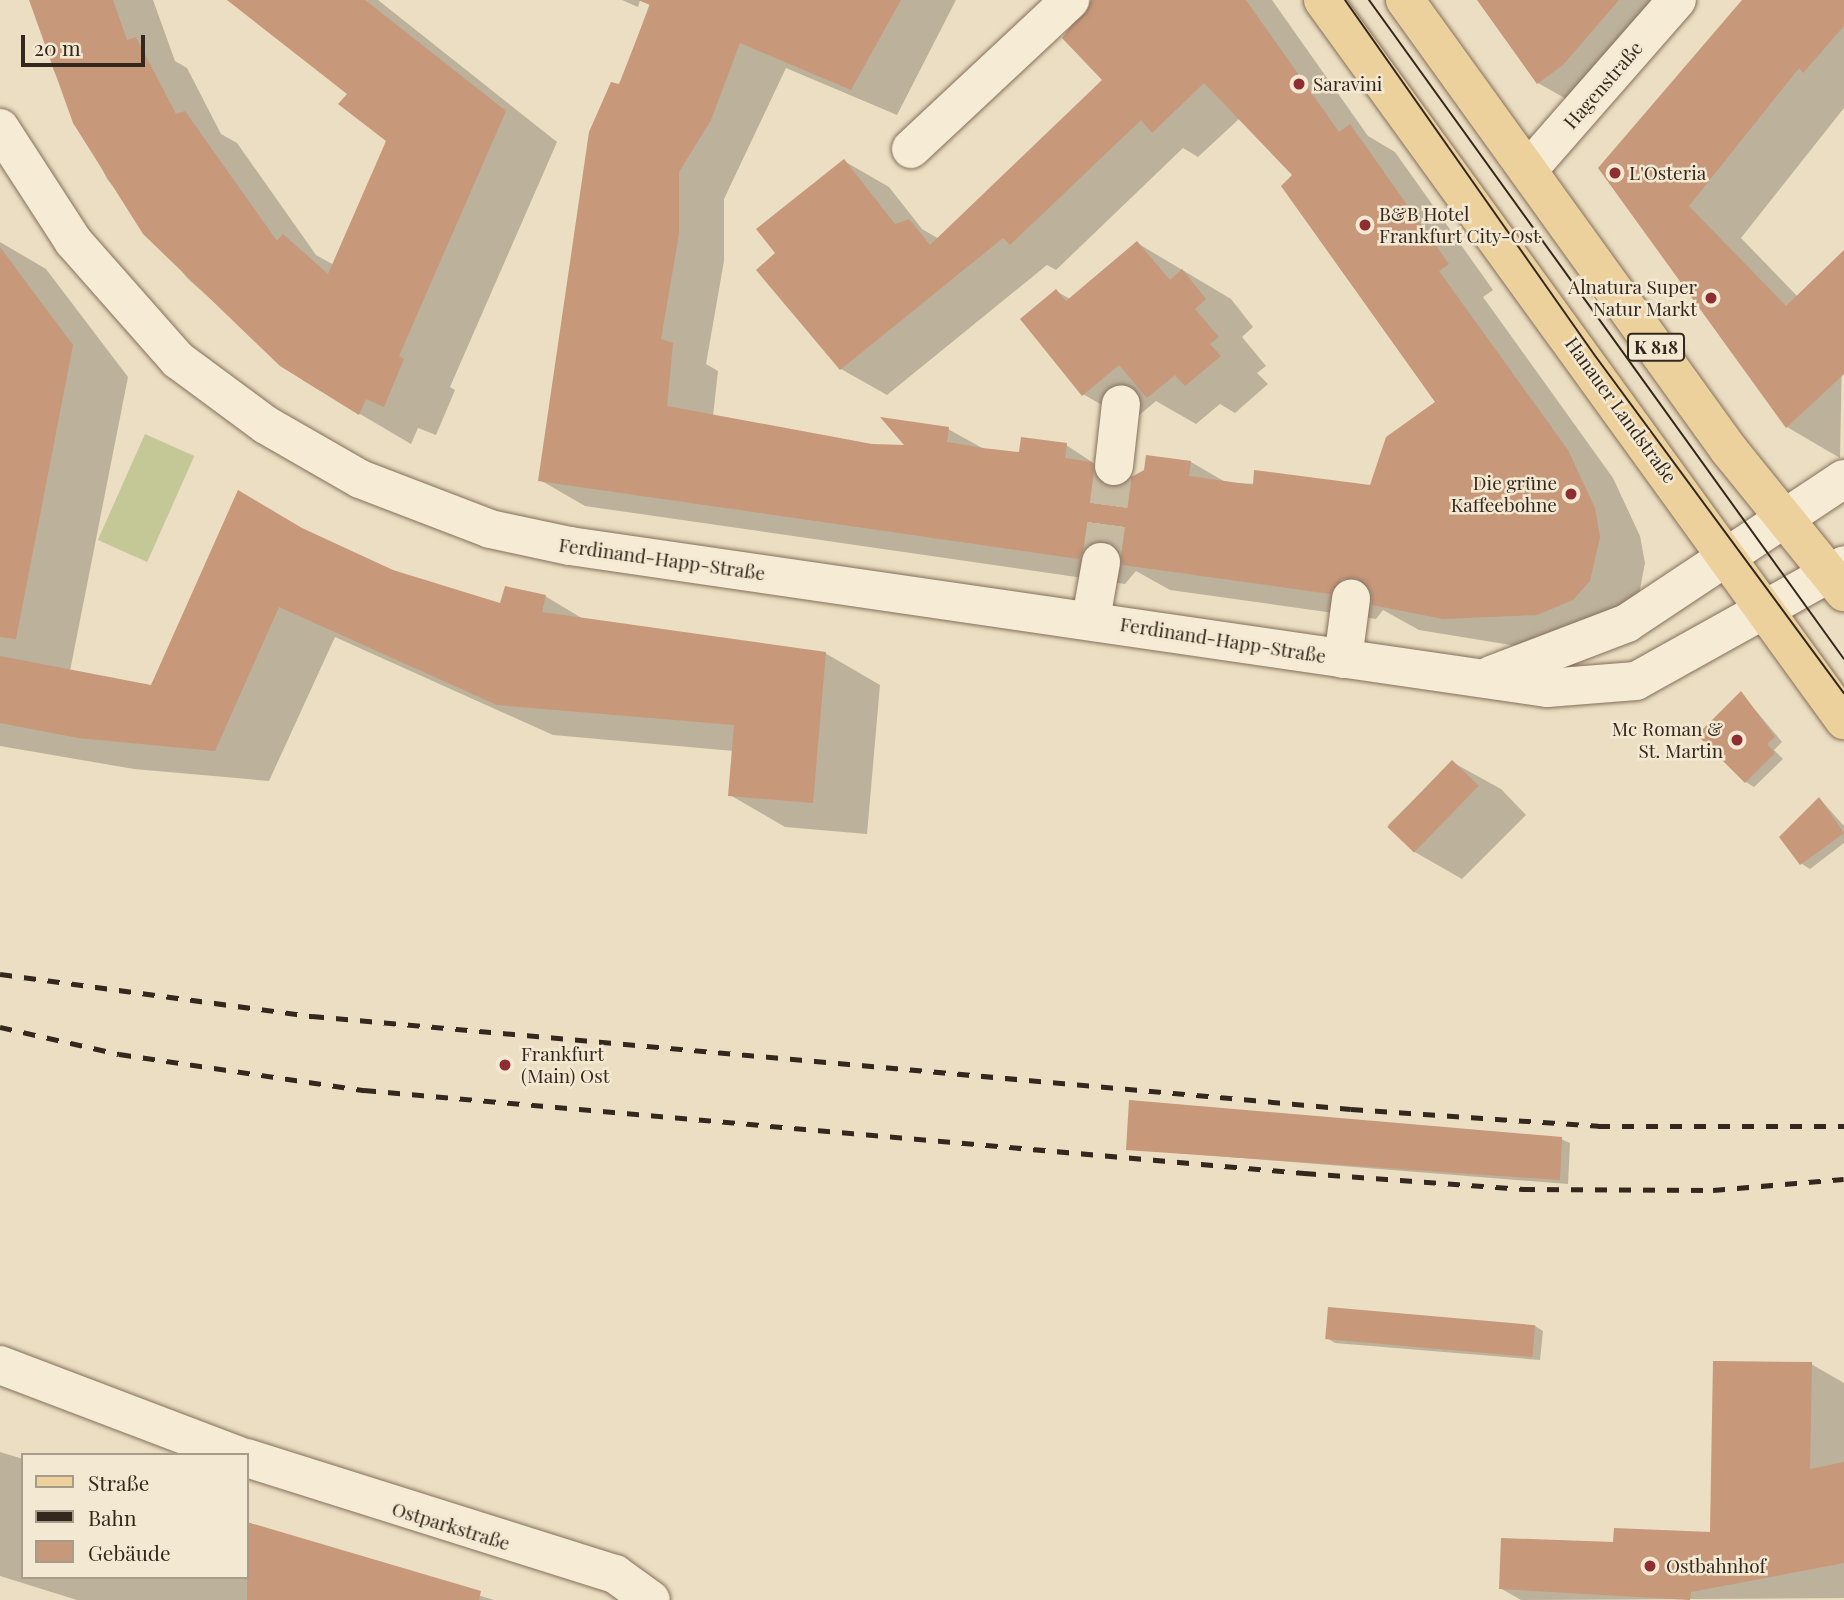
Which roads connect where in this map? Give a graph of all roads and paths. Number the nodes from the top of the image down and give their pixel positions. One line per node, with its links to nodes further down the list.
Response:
1 (1070, 0): 6 (street)
2 (1323, 0): 12 (main road, Hanauer Landstraße)
3 (1405, 0): 7 (main road, K 818)
4 (1677, 0): 7 (street, Hagenstraße)
5 (0, 128): 17 (street, Ferdinand-Happ-Straße)
6 (911, 149)
7 (1528, 170): 11 (main road, K 818)
8 (1121, 404): 9 (street)
9 (1114, 466)
10 (1844, 479): 11 (street, Ferdinand-Happ-Straße)
11 (1787, 522): 12 (street, Ferdinand-Happ-Straße); 14 (main road, K 818)
12 (1728, 559): 16 (main road, Hanauer Landstraße); 19 (street, Ferdinand-Happ-Straße)
13 (1101, 562): 17 (street)
14 (1840, 578): 16 (street, Ferdinand-Happ-Straße)
15 (1351, 599): 18 (street)
16 (1768, 613): 19 (street, Ferdinand-Happ-Straße); 20 (main road, Hanauer Landstraße)
17 (1091, 619): 18 (street, Ferdinand-Happ-Straße)
18 (1343, 659): 19 (street, Ferdinand-Happ-Straße)
19 (1479, 679)
20 (1844, 720)
21 (0, 1365): 22 (street)
22 (232, 1453)
23 (248, 1458): 24 (street, Ostparkstraße)
24 (651, 1600)

